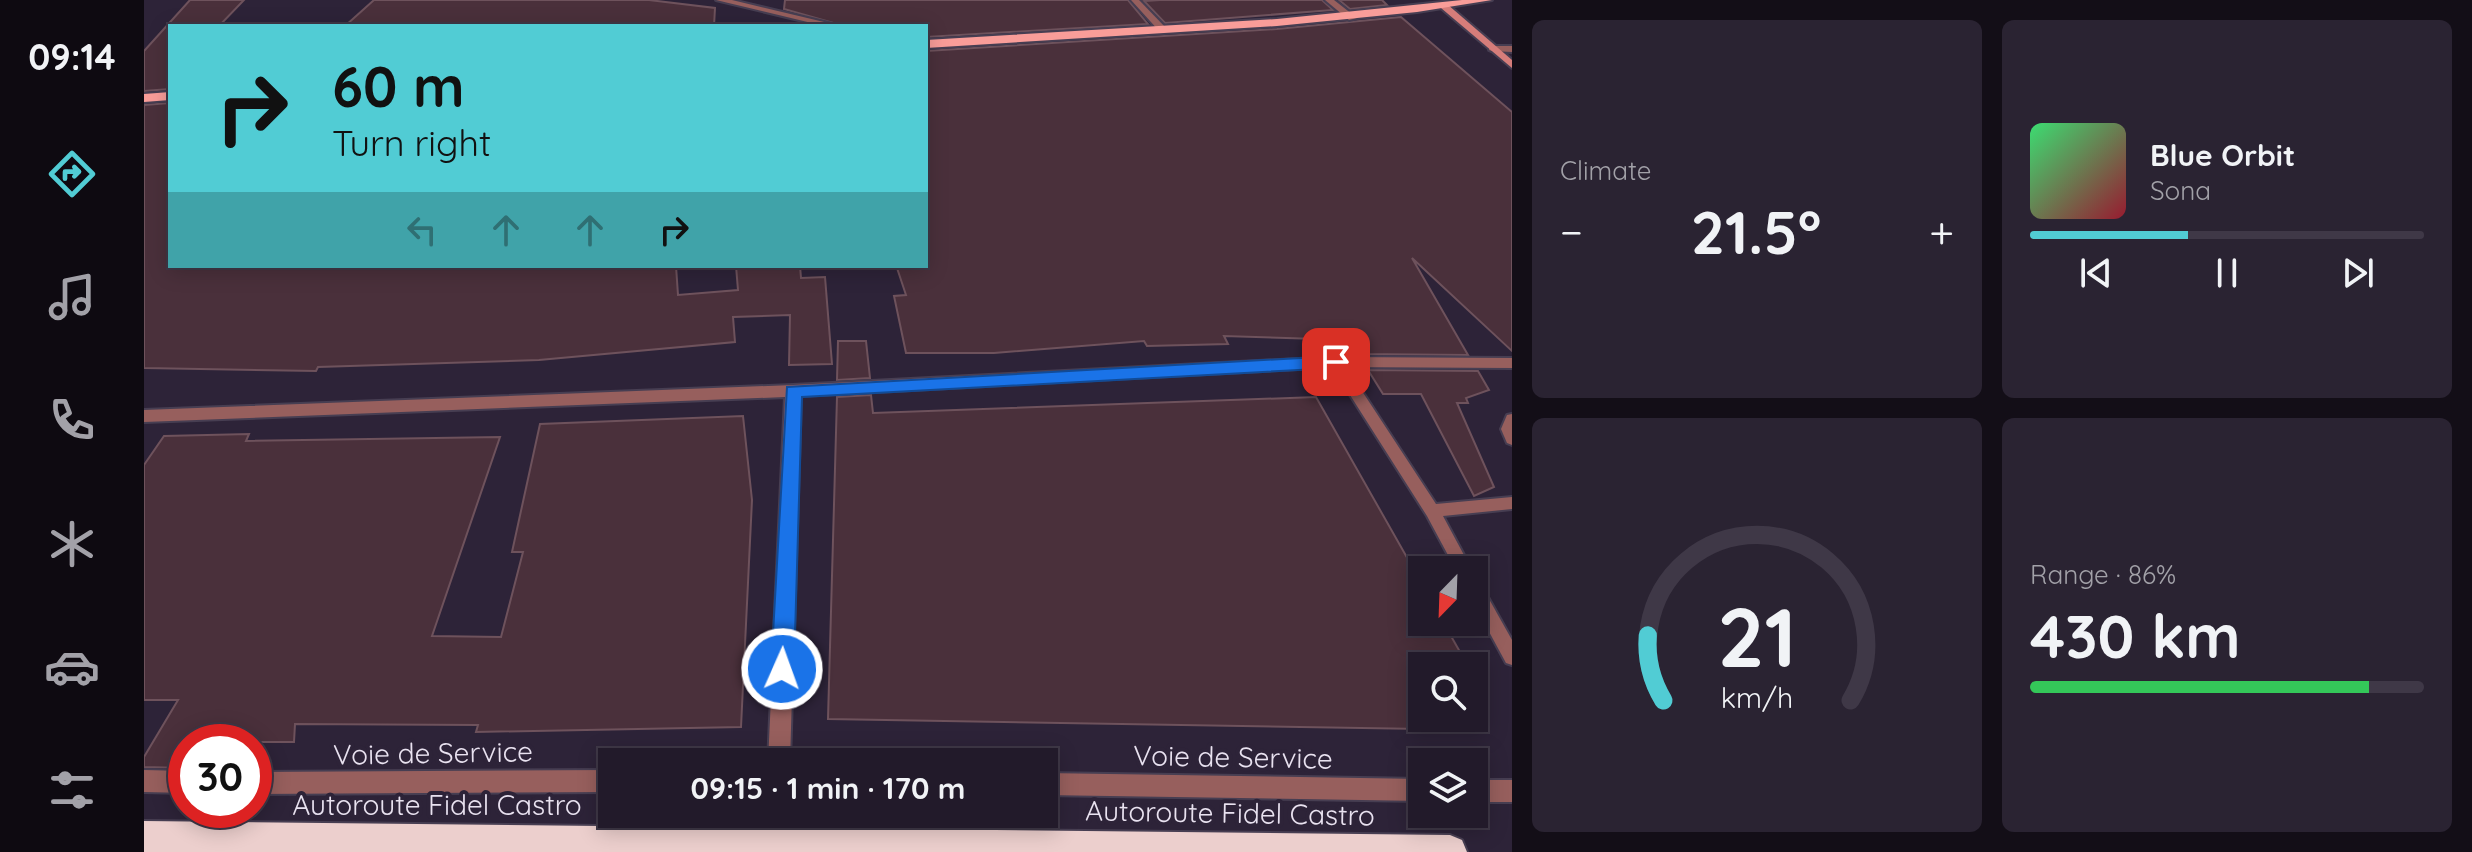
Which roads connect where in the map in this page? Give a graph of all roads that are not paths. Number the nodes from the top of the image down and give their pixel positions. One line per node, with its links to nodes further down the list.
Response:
1 (720, 0): 7 (street)
2 (1135, 0): 8 (lane)
3 (1329, 0): 6 (street)
4 (1487, 0): 5 (main road)
5 (1444, 6): 6 (main road); 10 (main road)
6 (1352, 18): 8 (main road)
7 (827, 24)
8 (1163, 30): 9 (main road)
9 (928, 44)
10 (1492, 48): 11 (lane); 12 (main road)
11 (1512, 49)
12 (1512, 65)
13 (168, 96): 14 (main road)
14 (144, 98)
15 (1336, 362): 16 (street); 17 (street); 22 (lane)
16 (1512, 363)
17 (793, 391): 18 (street); 26 (street)
18 (144, 416)
19 (1512, 419): 20 (lane)
20 (1512, 439)
21 (1512, 503): 22 (lane)
22 (1432, 511): 23 (lane)
23 (1456, 556)
24 (1488, 613): 25 (lane)
25 (1512, 657)
26 (780, 748)
27 (144, 781): 29 (street)
28 (598, 781): 30 (street, Voie de Service)
29 (168, 782)
30 (272, 783)
31 (1058, 784): 32 (street, Voie de Service)
32 (1408, 790)
33 (1488, 791): 34 (street)
34 (1512, 791)
35 (144, 838): 36 (highway, Autoroute Fidel Castro)
36 (1450, 852)

